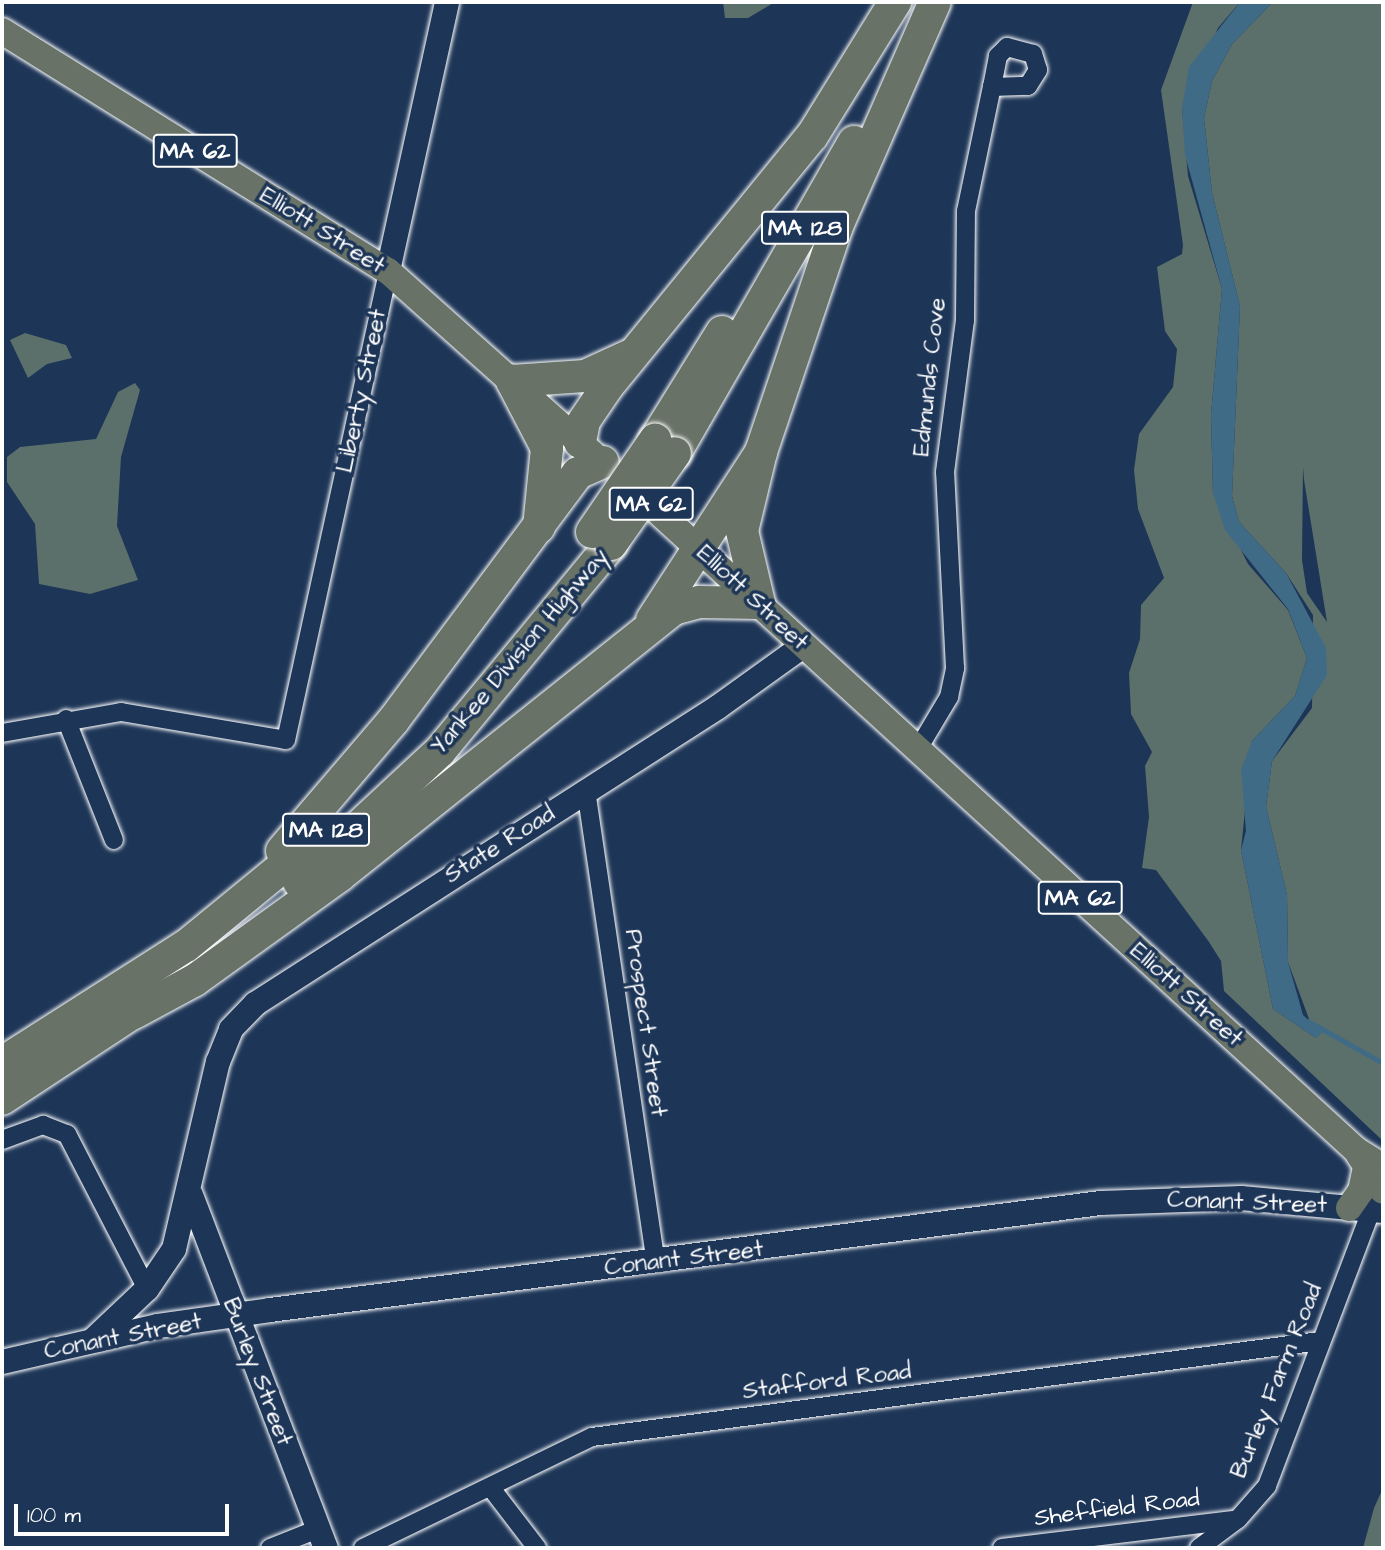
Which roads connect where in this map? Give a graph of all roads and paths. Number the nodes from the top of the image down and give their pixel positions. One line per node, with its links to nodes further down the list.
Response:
1 (447, 2): 7 (main road, Liberty Street)
2 (895, 2): 8 (highway)
3 (908, 2): 10 (highway, Yankee Division Highway / MA 128)
4 (933, 2): 10 (highway, Yankee Division Highway / MA 128); 12 (highway)
5 (2, 31): 7 (main road, Elliott Street / MA 62)
6 (992, 87): 21 (street, Edmunds Cove)
7 (388, 271): 9 (main road, Elliott Street / MA 62); 19 (street, Liberty Street)
8 (632, 355): 9 (highway); 11 (highway)
9 (512, 381): 11 (main road, Elliott Street / MA 62); 13 (highway)
10 (665, 447): 14 (highway, Yankee Division Highway / MA 128, bridge)
11 (592, 452): 13 (highway); 15 (main road, Elliott Street / MA 62)
12 (761, 452): 15 (highway); 16 (highway)
13 (539, 532): 24 (highway)
14 (602, 538): 24 (highway, Yankee Division Highway / MA 128); 25 (highway, Yankee Division Highway / MA 128)
15 (698, 547): 16 (main road, Elliott Street / MA 62); 17 (highway)
16 (759, 603): 17 (highway); 18 (main road, Elliott Street / MA 62)
17 (648, 627): 25 (highway)
18 (803, 646): 21 (main road, Elliott Street / MA 62); 22 (main road, State Road)
19 (66, 719): 20 (street); 23 (street)
20 (2, 733)
21 (918, 749): 29 (main road, Elliott Street / MA 62)
22 (586, 790): 30 (main road, State Road); 32 (street, Prospect Street)
23 (114, 840)
24 (95, 1007): 26 (highway, Yankee Division Highway / MA 128)
25 (134, 1013): 27 (highway, Yankee Division Highway / MA 128)
26 (2, 1063)
27 (2, 1099)
28 (2, 1140): 33 (street)
29 (1368, 1161): 31 (main road, Elliott Street / MA 62); 31 (main road)
30 (191, 1195): 33 (main road); 34 (main road, Burley Street)
31 (1374, 1207): 32 (main road, Conant Street); 36 (street, Burley Farm Road)
32 (656, 1263): 34 (main road, Conant Street)
33 (147, 1289): 35 (main road)
34 (235, 1316): 35 (main road, Conant Street); 40 (main road, Burley Street)
35 (93, 1340): 37 (main road, Conant Street)
36 (1321, 1341): 38 (street, Stafford Road); 39 (street, Burley Farm Road)
37 (2, 1362)
38 (491, 1488): 42 (street, Stafford Road); 43 (street)
39 (1238, 1519): 44 (street, Sheffield Road); 45 (street, Burley Farm Road)
40 (322, 1539): 41 (street)
41 (270, 1548)
42 (363, 1548)
43 (537, 1548)
44 (1002, 1548)
45 (1199, 1548)

